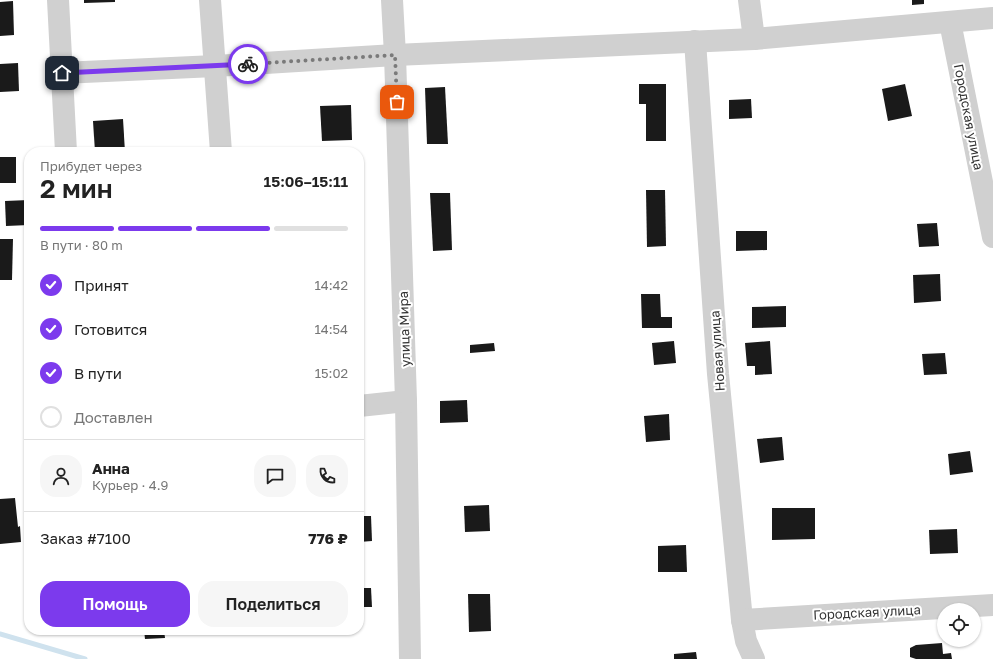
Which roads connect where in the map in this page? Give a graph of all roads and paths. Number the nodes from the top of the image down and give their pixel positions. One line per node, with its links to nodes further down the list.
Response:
1 (58, 0): 11 (street)
2 (210, 0): 10 (street)
3 (392, 0): 9 (street, улица Мира)
4 (749, 0): 7 (street)
5 (993, 18): 6 (street)
6 (950, 22): 7 (street); 14 (street, Городская улица)
7 (754, 39): 8 (street)
8 (695, 41): 9 (street); 18 (street, Новая улица)
9 (395, 55): 10 (street); 15 (street, улица Мира)
10 (215, 66): 11 (street); 13 (street)
11 (62, 73): 12 (street)
12 (66, 147)
13 (221, 147)
14 (993, 237)
15 (406, 401): 16 (street); 19 (street, улица Мира)
16 (364, 405)
17 (993, 605): 18 (street, Городская улица)
18 (742, 620): 20 (street, Новая улица)
19 (410, 659)
20 (754, 659)

